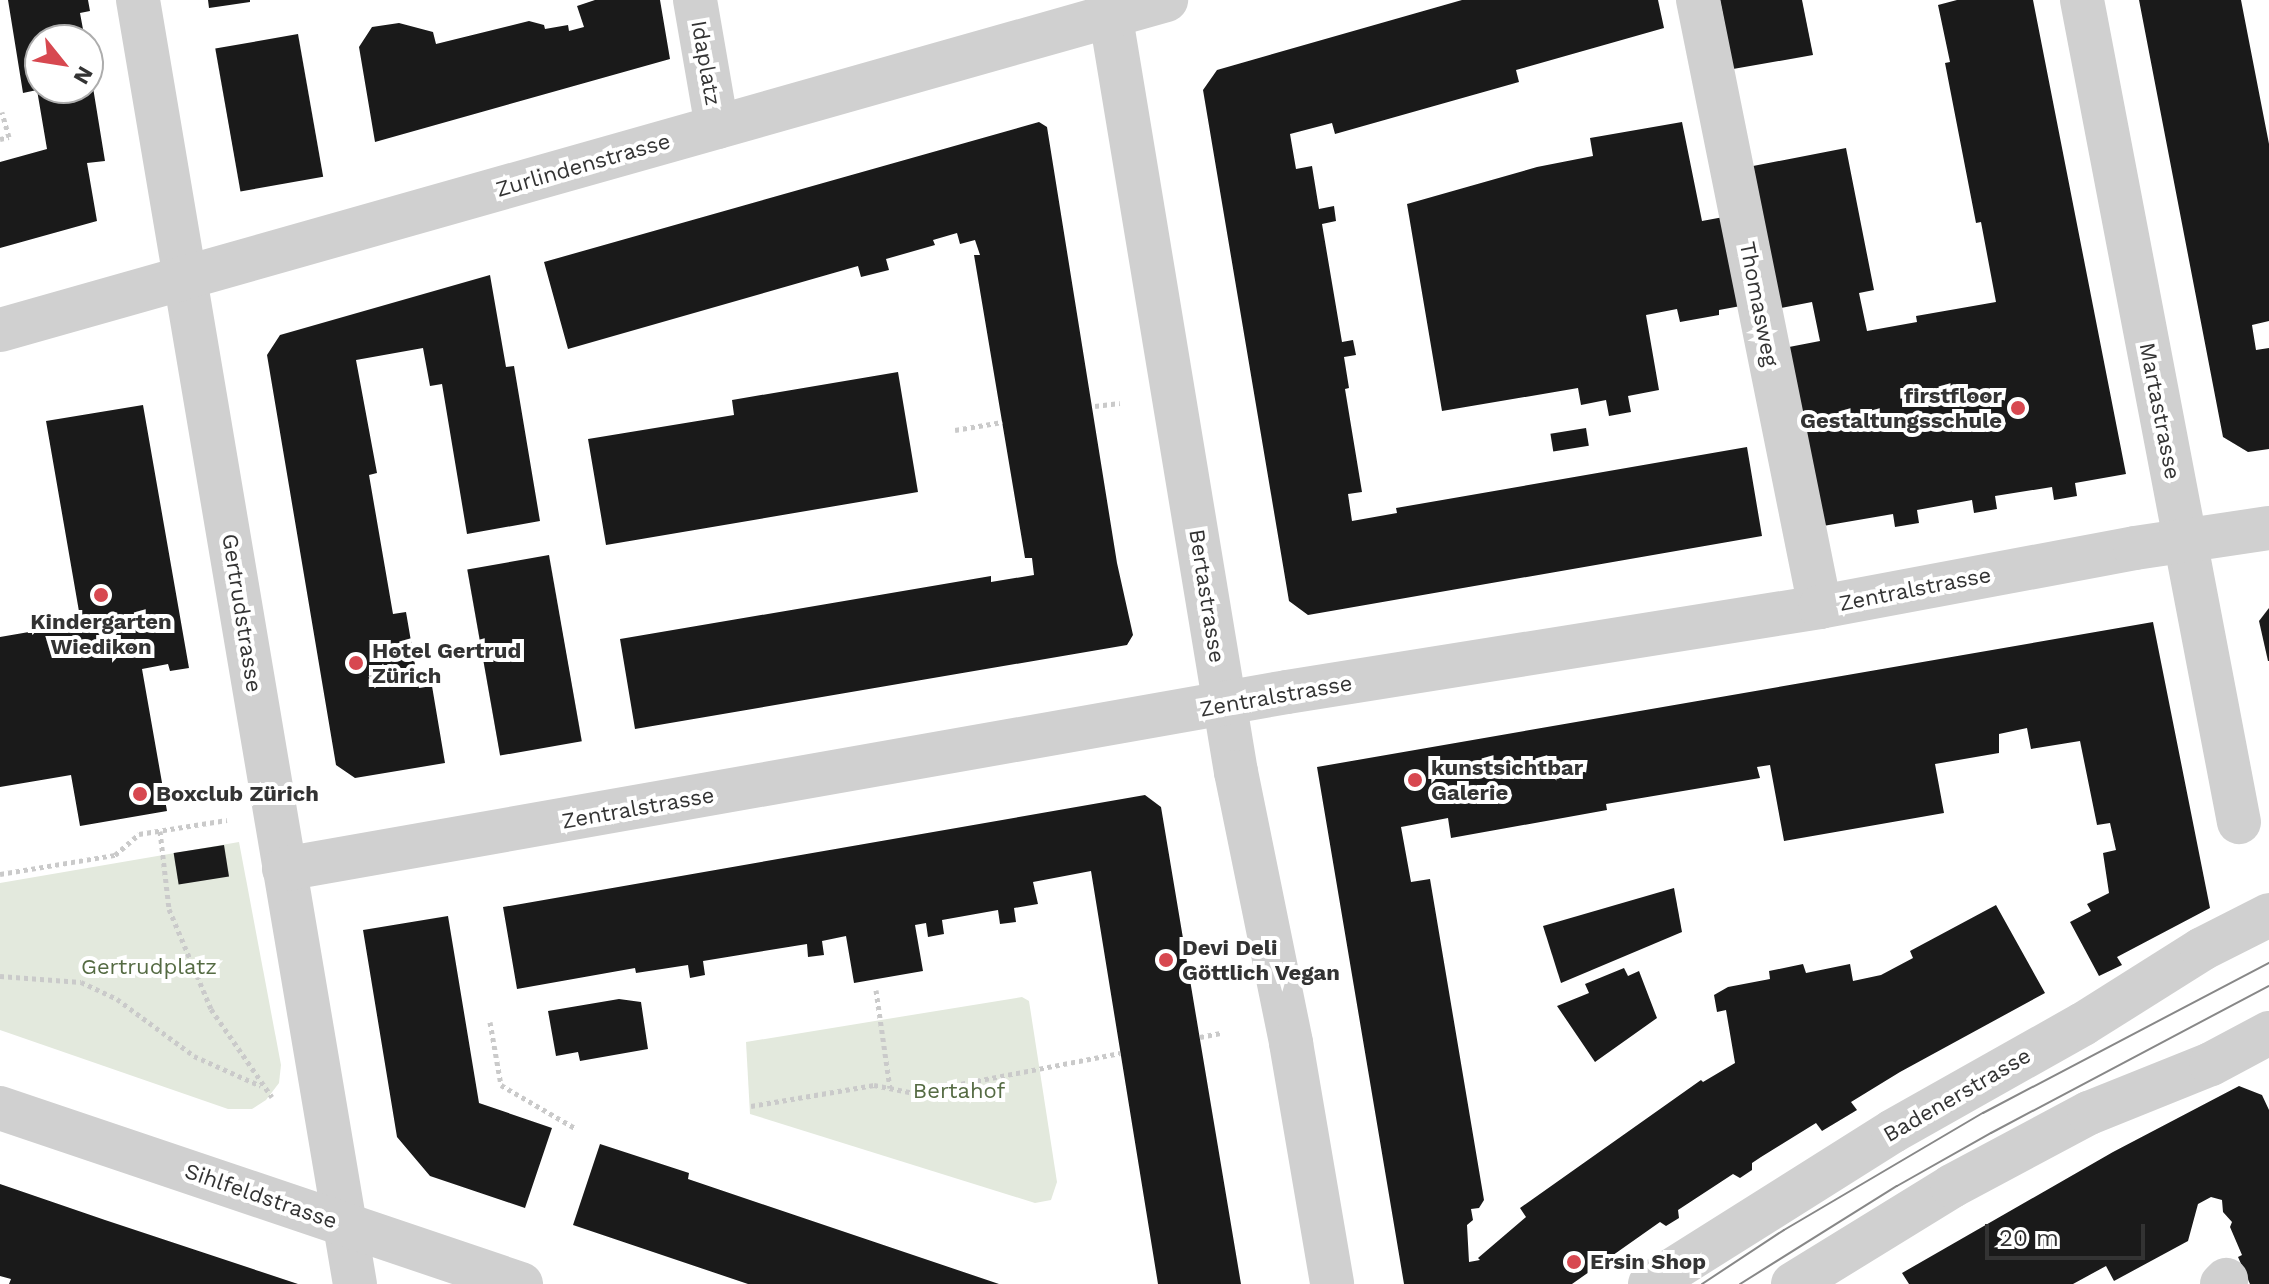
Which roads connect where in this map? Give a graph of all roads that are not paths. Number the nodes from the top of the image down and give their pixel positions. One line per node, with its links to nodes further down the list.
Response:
1 (138, 0): 8 (street, Gertrudstrasse)
2 (695, 0): 7 (street, Idaplatz)
3 (1166, 0): 6 (street, Zurlindenstrasse)
4 (1698, 0): 12 (street, Thomasweg)
5 (2082, 0): 11 (street, Martastrasse)
6 (1109, 9): 7 (street, Zurlindenstrasse); 13 (street, Bertastrasse)
7 (717, 127): 8 (street, Zurlindenstrasse)
8 (186, 277): 9 (street, Zurlindenstrasse); 15 (street, Gertrudstrasse)
9 (0, 330)
10 (2269, 528): 11 (street, Zentralstrasse)
11 (2184, 541): 12 (street, Zentralstrasse); 14 (street, Martastrasse)
12 (1820, 607): 13 (street, Zentralstrasse)
13 (1225, 704): 15 (street, Zentralstrasse); 22 (street, Bertastrasse)
14 (2239, 822)
15 (284, 869): 19 (street, Gertrudstrasse)
16 (2269, 915): 23 (street, Badenerstrasse)
17 (2269, 1033): 24 (street)
18 (0, 1108): 19 (street, Sihlfeldstrasse)
19 (346, 1225): 20 (street, Gertrudstrasse); 21 (street, Sihlfeldstrasse)
20 (355, 1284)
21 (521, 1284)
22 (1332, 1284)
23 (1650, 1284)
24 (1793, 1284)

